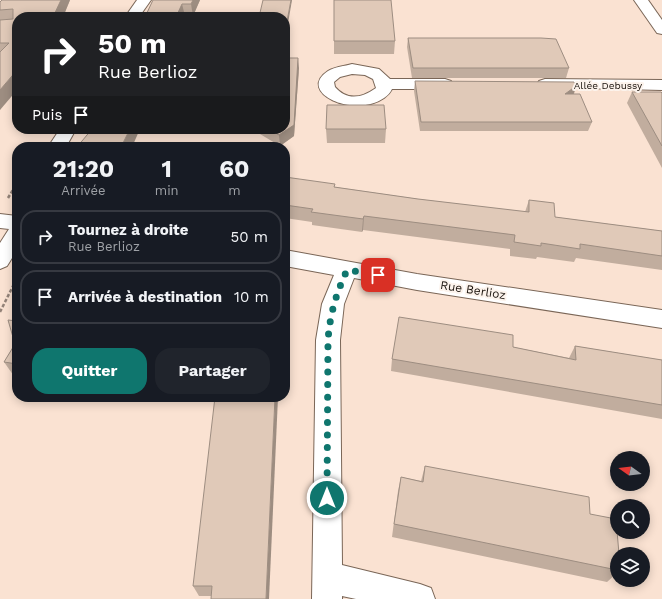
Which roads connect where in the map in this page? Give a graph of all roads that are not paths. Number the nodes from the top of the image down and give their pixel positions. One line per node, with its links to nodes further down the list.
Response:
1 (144, 0): 3 (street)
2 (641, 0): 4 (street)
3 (136, 12)
4 (662, 30)
5 (385, 84): 6 (street)
6 (456, 84)
7 (528, 84): 8 (street, Allée Debussy)
8 (662, 85)
9 (12, 226): 11 (street)
10 (290, 259): 12 (street, Rue Berlioz)
11 (0, 262)
12 (347, 270): 13 (street, Rue Berlioz); 14 (street)
13 (662, 320)
14 (327, 588): 15 (street)
15 (420, 599)

